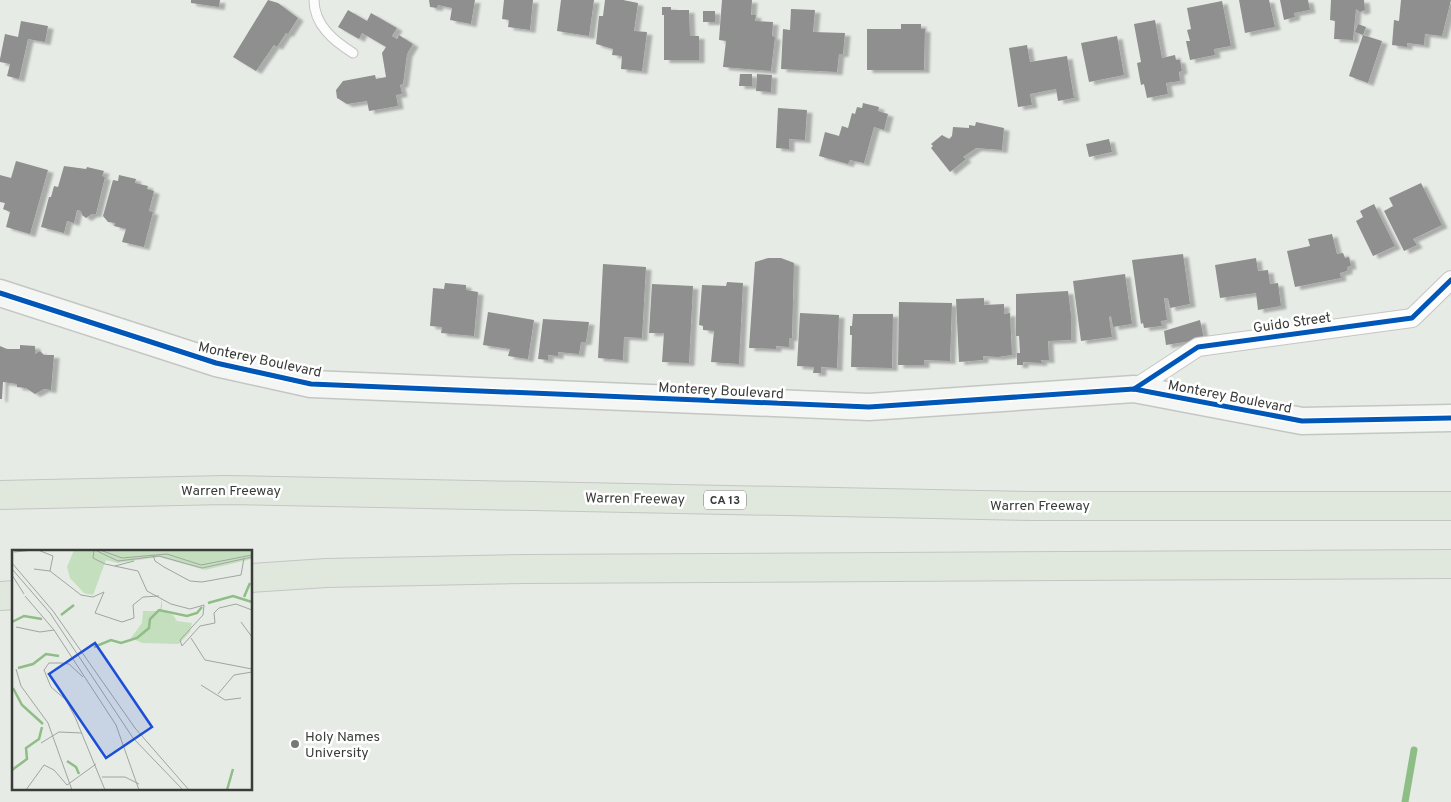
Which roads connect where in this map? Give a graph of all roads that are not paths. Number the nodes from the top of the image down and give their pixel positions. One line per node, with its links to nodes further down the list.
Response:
1 (314, 0): 2 (lane)
2 (353, 53)
3 (1451, 280): 5 (street, Guido Street)
4 (0, 293): 5 (street, Monterey Boulevard)
5 (1134, 389): 6 (street, Monterey Boulevard)
6 (1451, 418)
7 (0, 496): 8 (highway, Warren Freeway / CA 13)
8 (1451, 506)
9 (1451, 564): 10 (highway)
10 (252, 578)

